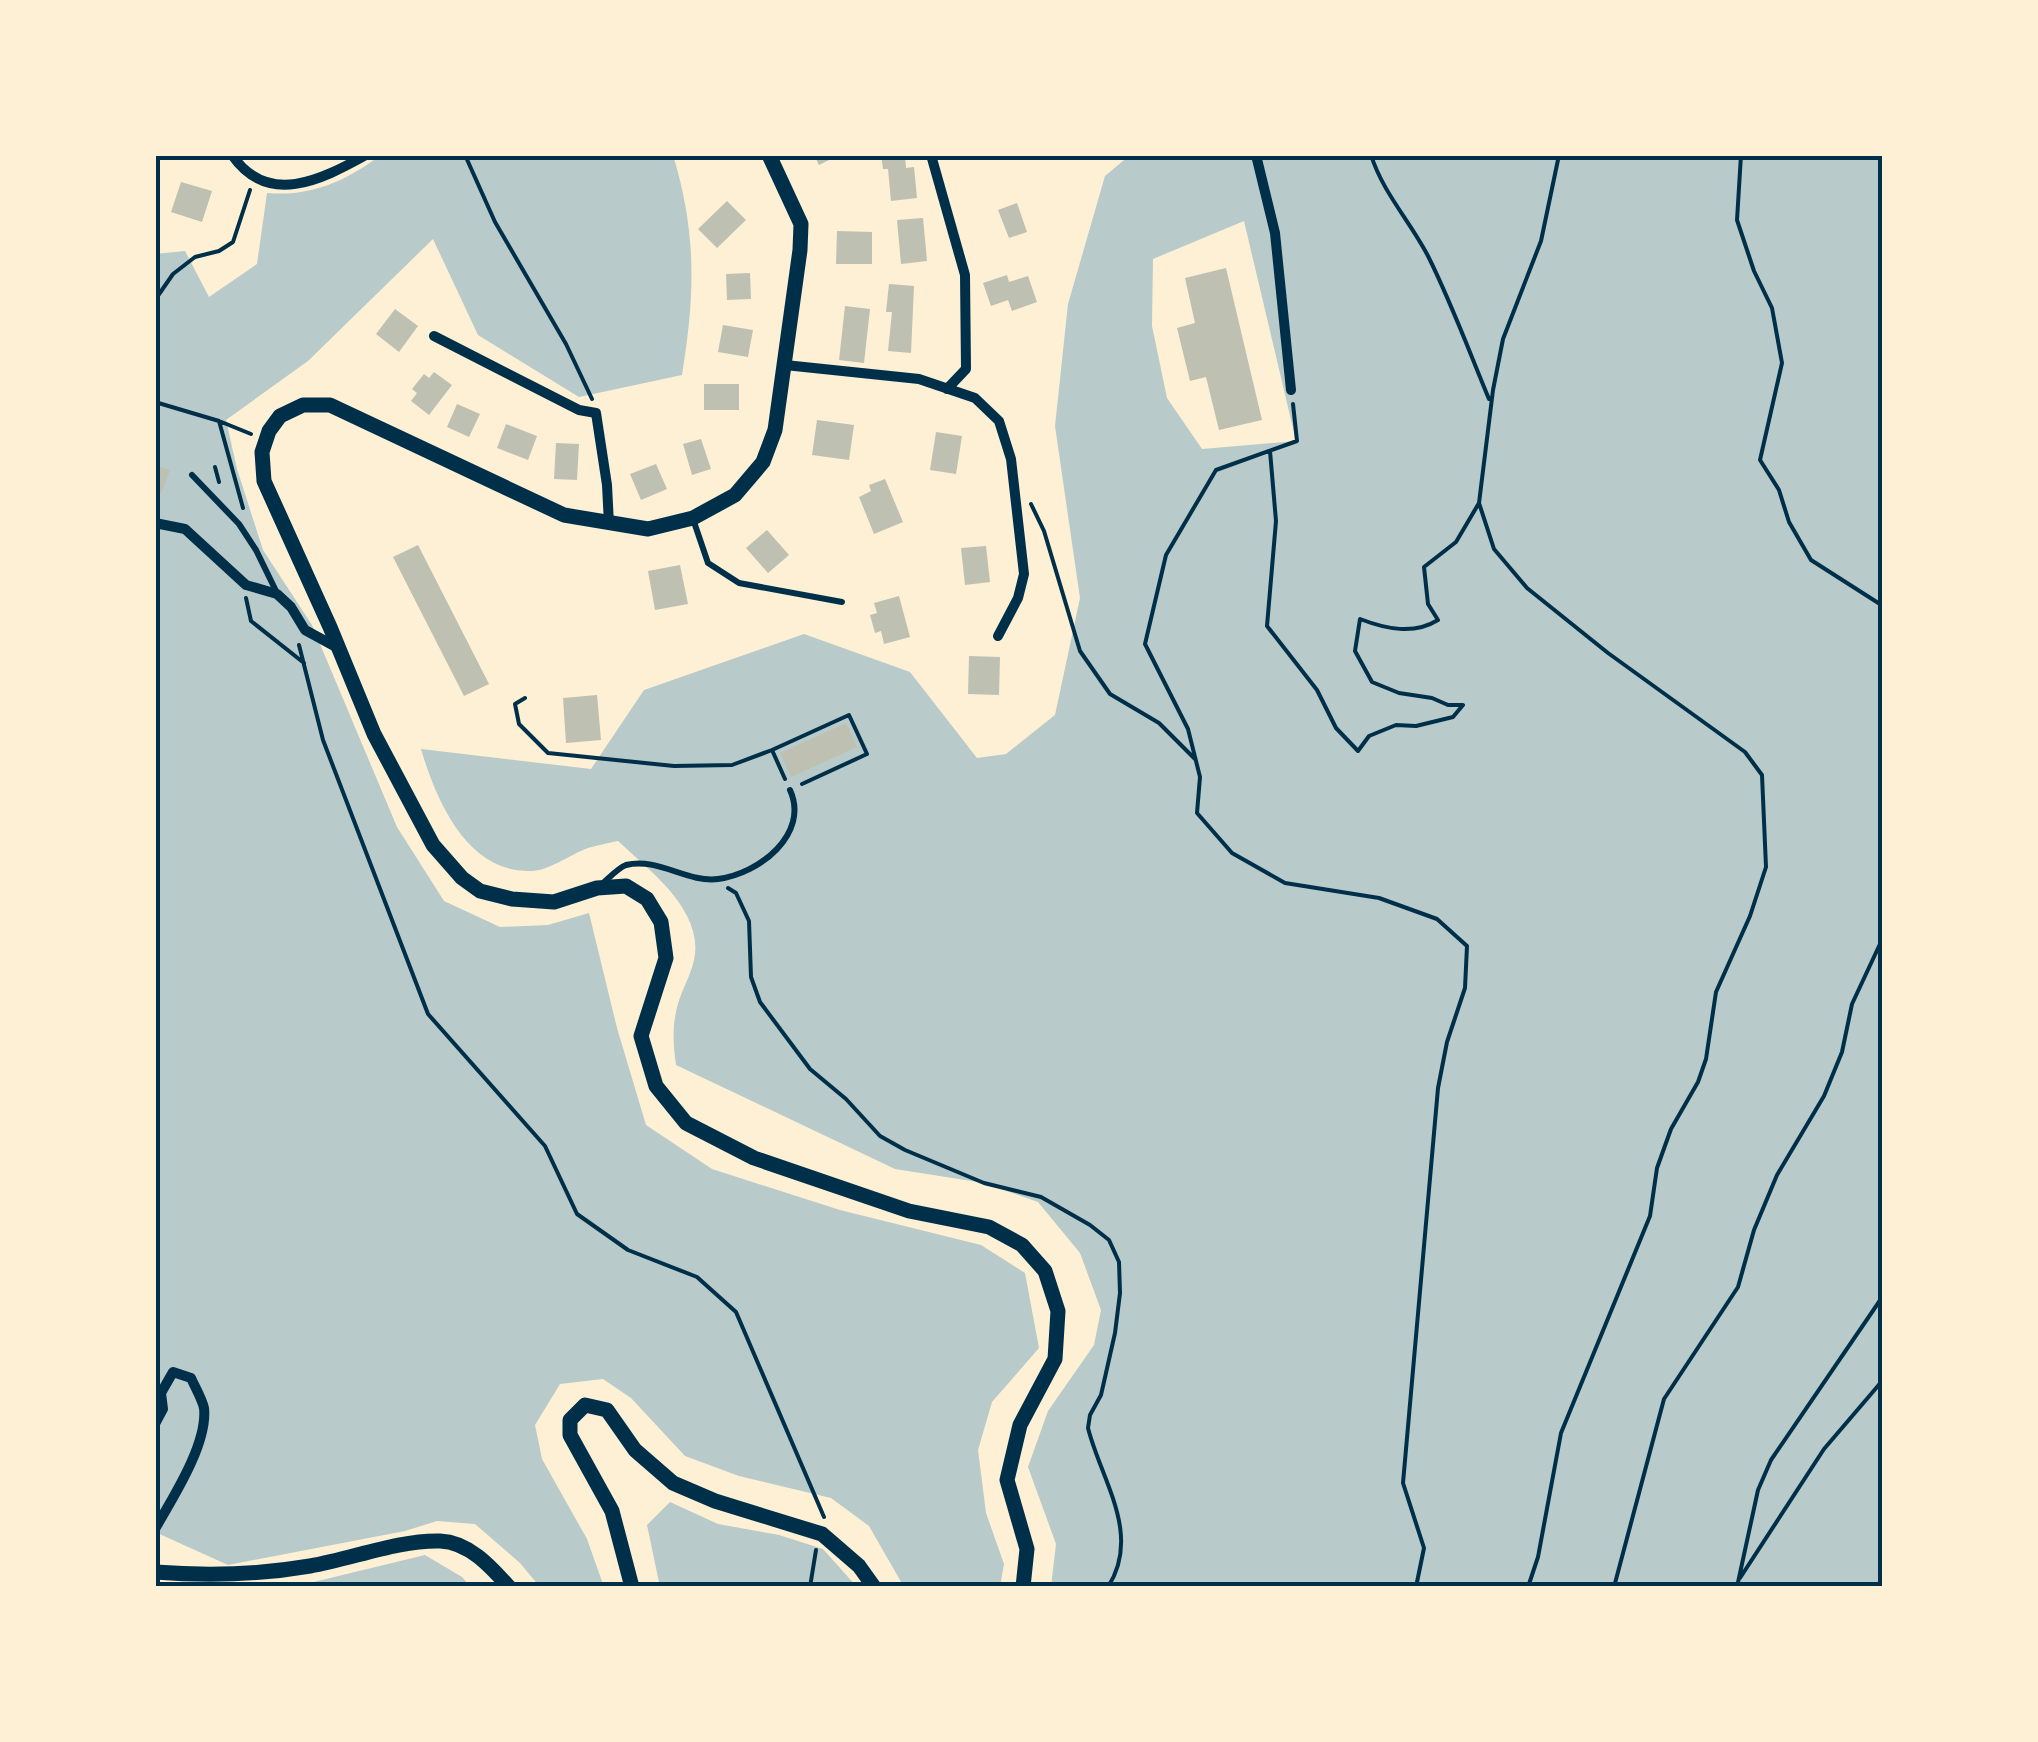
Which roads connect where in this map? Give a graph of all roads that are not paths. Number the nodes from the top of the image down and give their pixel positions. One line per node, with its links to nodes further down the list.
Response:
1 (232, 155): 2 (street)
2 (366, 155)
3 (769, 155): 7 (main road)
4 (931, 155): 8 (street)
5 (1256, 155): 9 (street)
6 (434, 336): 13 (street)
7 (785, 365): 8 (street); 11 (main road)
8 (947, 389): 16 (street)
9 (1291, 390)
10 (192, 474): 14 (lane)
11 (692, 518): 13 (main road); 15 (lane)
12 (155, 522): 14 (street)
13 (609, 525): 17 (main road)
14 (277, 594): 17 (street)
15 (842, 602)
16 (998, 636)
17 (339, 649): 19 (main road)
18 (790, 790): 19 (lane)
19 (597, 888): 26 (main road)
20 (155, 1424): 21 (street)
21 (155, 1529)
22 (155, 1572): 23 (main road)
23 (510, 1587)
24 (632, 1587): 25 (main road)
25 (874, 1587)
26 (1023, 1587)

